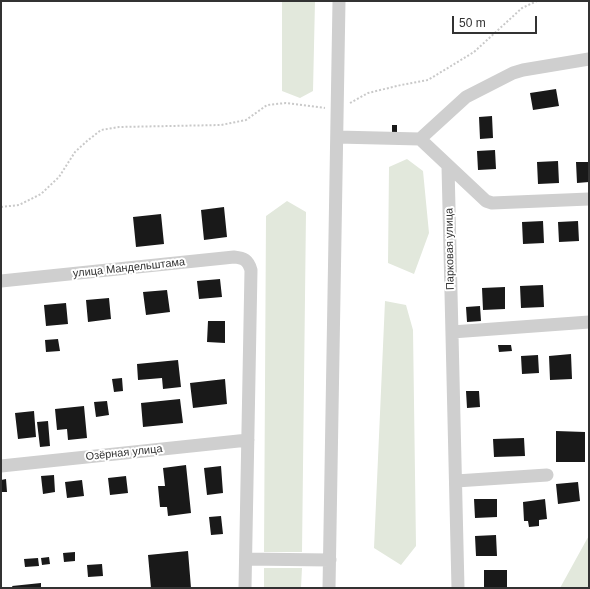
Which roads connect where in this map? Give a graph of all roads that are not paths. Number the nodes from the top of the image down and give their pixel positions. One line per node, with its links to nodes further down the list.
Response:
1 (339, 1): 3 (street)
2 (589, 59): 4 (street)
3 (337, 137): 4 (street); 15 (street)
4 (420, 139): 5 (street)
5 (448, 166): 6 (street); 9 (street, Парковая улица)
6 (589, 199)
7 (1, 281): 10 (street, улица Мандельштама)
8 (589, 322): 9 (street)
9 (452, 332): 13 (street, Парковая улица)
10 (248, 440): 11 (street, Озёрная улица); 14 (street)
11 (1, 466)
12 (547, 475): 13 (street)
13 (456, 481): 18 (street, Парковая улица)
14 (246, 559): 15 (street); 16 (street)
15 (330, 560): 17 (street)
16 (245, 588)
17 (329, 588)
18 (458, 588)

